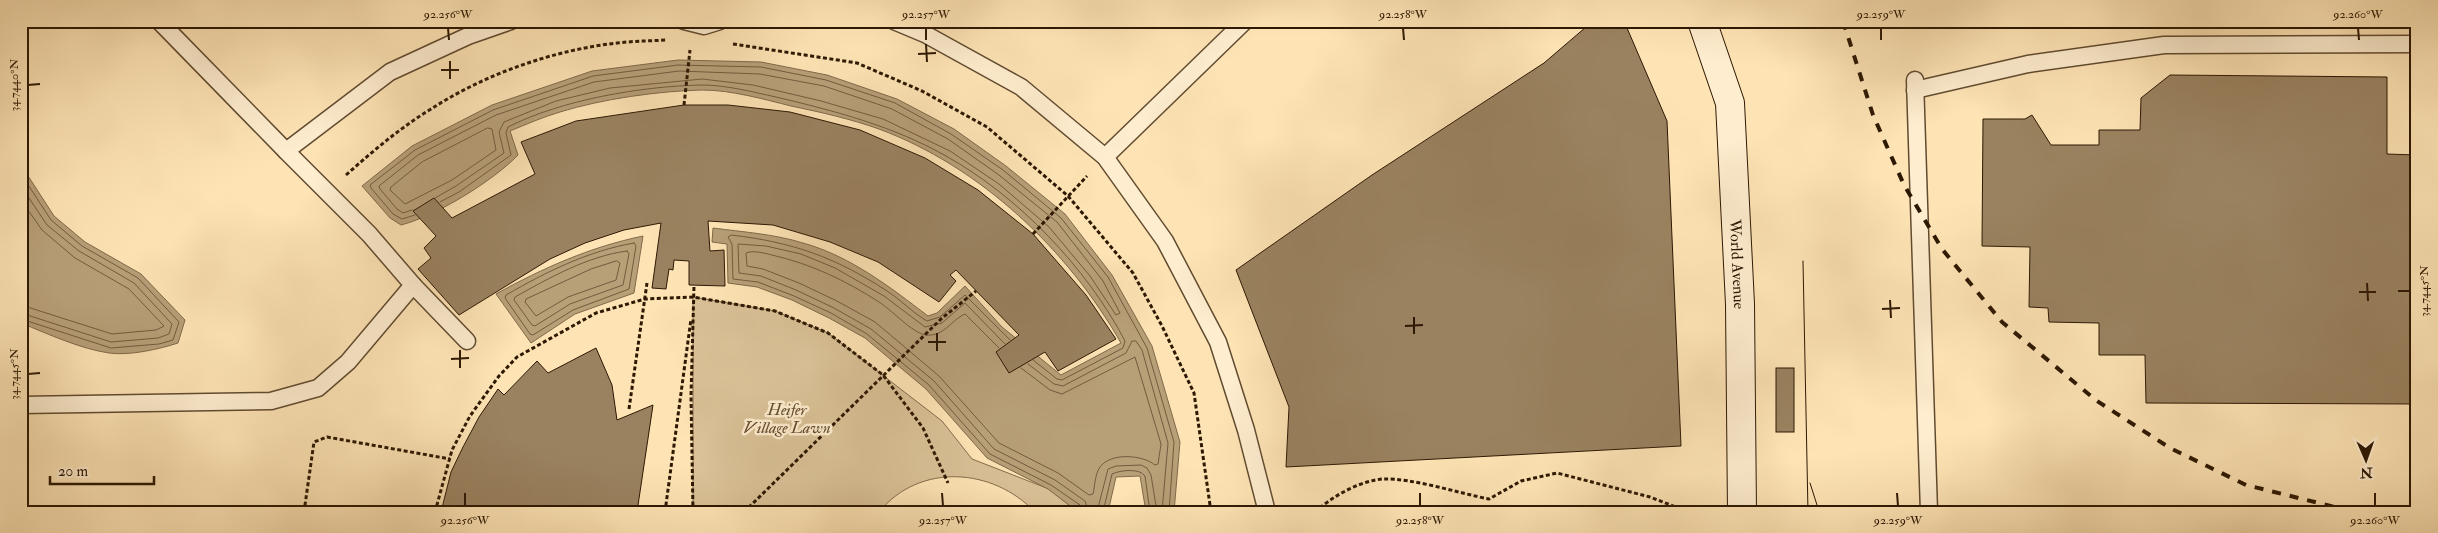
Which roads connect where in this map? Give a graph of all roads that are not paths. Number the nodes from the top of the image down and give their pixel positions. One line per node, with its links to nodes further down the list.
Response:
1 (159, 21): 9 (lane)
2 (511, 21): 9 (lane)
3 (684, 21): 4 (lane)
4 (720, 21)
5 (894, 21): 10 (lane)
6 (1245, 21): 10 (lane)
7 (1702, 21): 15 (street, World Avenue)
8 (2417, 44): 16 (lane)
9 (286, 151): 11 (lane)
10 (1105, 158): 14 (lane)
11 (414, 285): 12 (lane); 13 (lane)
12 (467, 341)
13 (21, 405)
14 (1267, 512)
15 (1742, 512)
16 (1929, 512)

